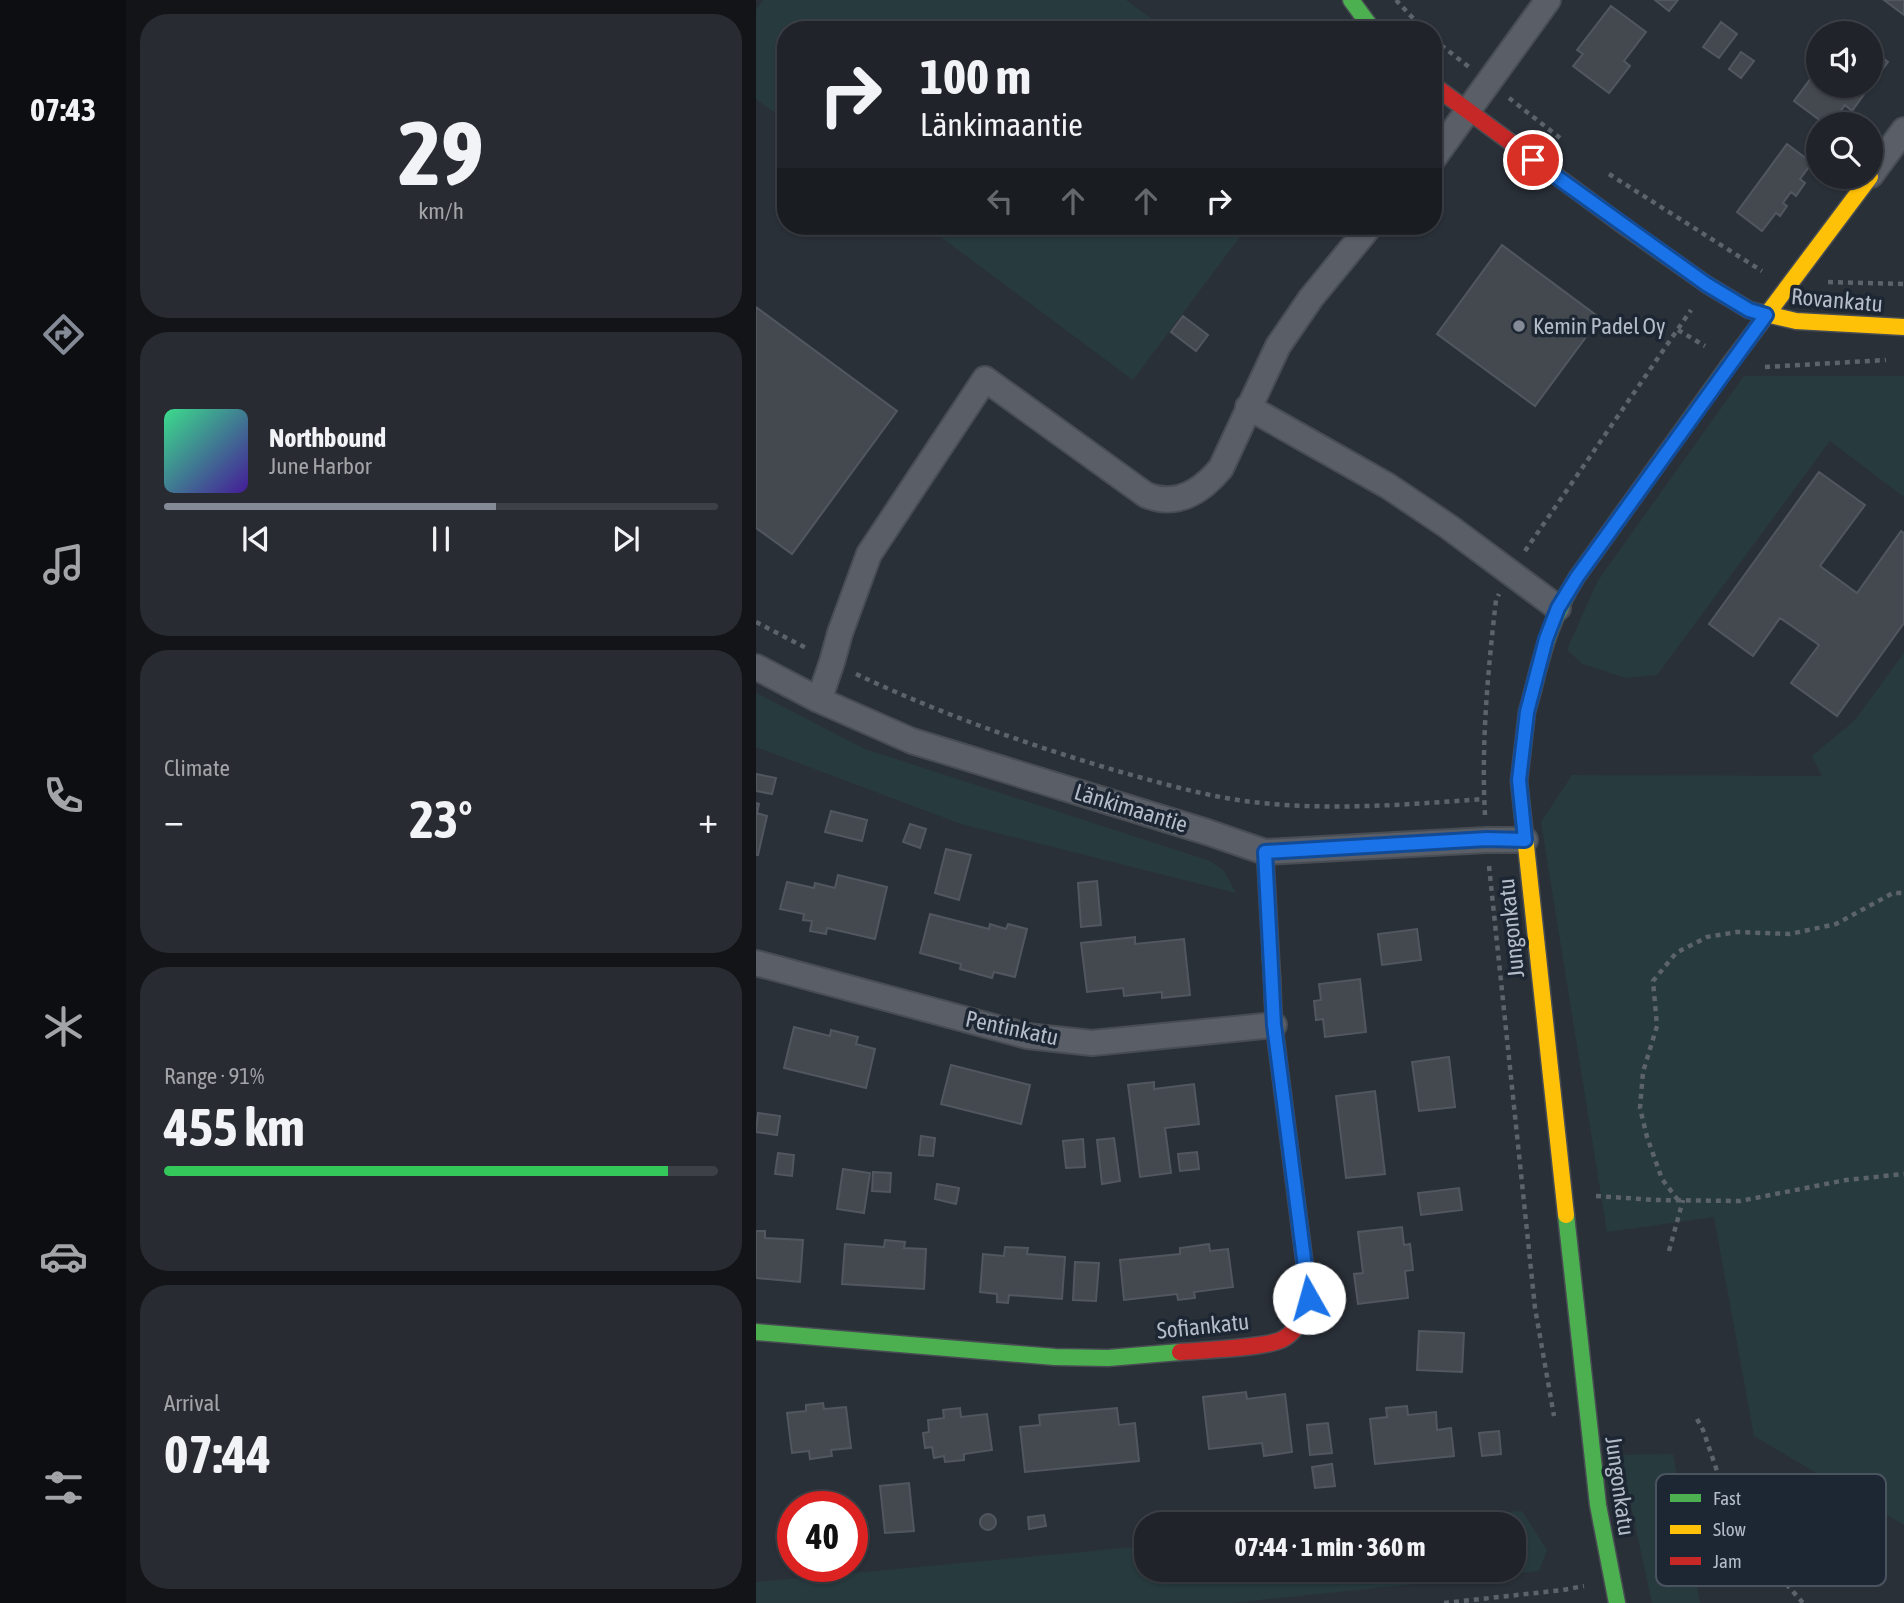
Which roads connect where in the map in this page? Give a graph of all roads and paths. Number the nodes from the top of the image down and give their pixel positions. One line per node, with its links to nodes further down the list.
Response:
1 (1351, 0): 4 (street)
2 (1396, 0): 5 (path)
3 (1548, 0): 7 (street)
4 (1366, 21)
5 (1416, 21)
6 (1442, 46): 7 (path)
7 (1490, 83): 9 (street); 11 (path)
8 (1442, 92): 9 (street, Rovankatu)
9 (1468, 112): 12 (street); 19 (street, Rovankatu)
10 (1904, 130): 13 (street)
11 (1561, 138)
12 (1442, 147)
13 (1883, 158)
14 (1602, 170): 17 (path)
15 (1860, 189): 17 (street, Jungonkatu)
16 (1363, 235): 24 (street)
17 (1792, 281): 18 (path); 19 (street, Jungonkatu)
18 (1904, 284)
19 (1766, 315): 20 (street, Rovankatu); 23 (street, Jungonkatu)
20 (1904, 327)
21 (1678, 330): 23 (path)
22 (1890, 359): 23 (path)
23 (1731, 362): 25 (street, Jungonkatu)
24 (1248, 407): 25 (street); 27 (street)
25 (1558, 608): 31 (street, Jungonkatu)
26 (756, 622): 27 (path)
27 (832, 662): 29 (street); 30 (path)
28 (756, 667): 29 (street, Länkimaantie)
29 (819, 700): 32 (street, Länkimaantie)
30 (1484, 799)
31 (1525, 840): 32 (street, Länkimaantie); 37 (street, Jungonkatu)
32 (1265, 852): 35 (street, Sofiankatu)
33 (1903, 891): 38 (path)
34 (756, 964): 35 (street, Pentinkatu)
35 (1274, 1025): 40 (street, Sofiankatu)
36 (1904, 1174): 38 (path)
37 (1563, 1194): 38 (path); 46 (street, Jungonkatu)
38 (1681, 1200): 39 (path)
39 (1669, 1251)
40 (756, 1332)
41 (1697, 1419): 42 (path)
42 (1718, 1474)
43 (1585, 1586): 45 (path)
44 (1788, 1586): 47 (path)
45 (1444, 1603)
46 (1617, 1603)
47 (1803, 1603)

